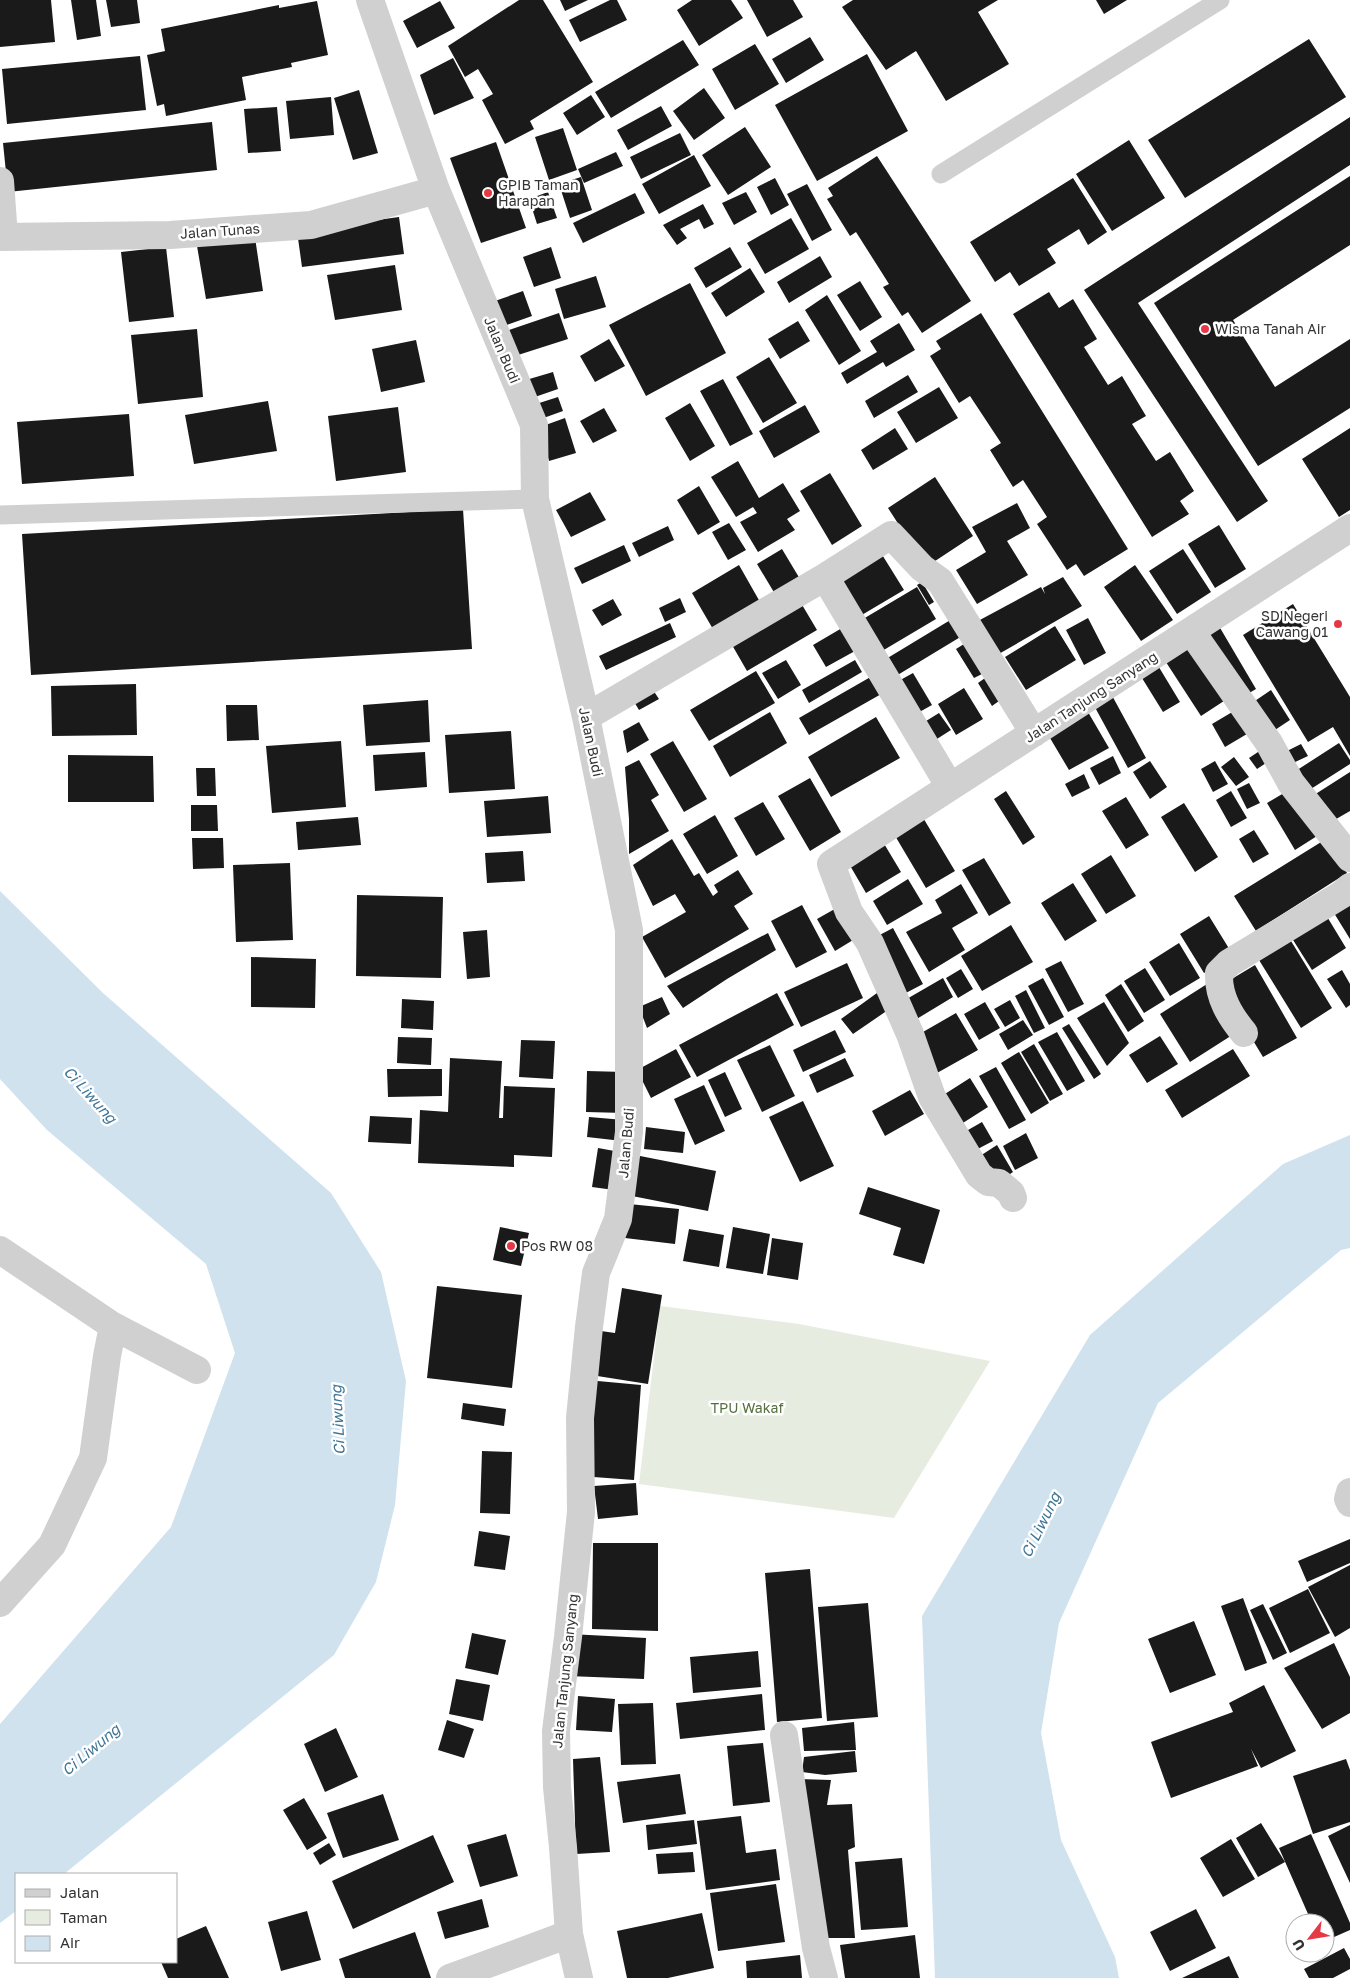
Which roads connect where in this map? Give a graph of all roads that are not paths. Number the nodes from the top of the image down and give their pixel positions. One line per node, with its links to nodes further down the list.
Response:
1 (370, 0): 5 (street, Jalan Budi)
2 (1220, 0): 3 (lane)
3 (941, 174)
4 (0, 181): 6 (street)
5 (436, 190): 6 (street, Jalan Tunas); 7 (street, Jalan Budi)
6 (2, 237)
7 (535, 499): 8 (lane); 12 (street, Jalan Budi)
8 (0, 515)
9 (1350, 528): 11 (street, Jalan Tanjung Sanyang)
10 (825, 577): 12 (street); 13 (street); 14 (street)
11 (1192, 631): 13 (street, Jalan Tanjung Sanyang); 15 (street)
12 (586, 717): 24 (street, Jalan Budi)
13 (1034, 733): 14 (street, Jalan Tanjung Sanyang)
14 (950, 787): 18 (street, Jalan Tanjung Sanyang)
15 (1350, 858)
16 (1350, 887): 17 (street)
17 (1244, 1033)
18 (1013, 1198)
19 (0, 1250): 20 (street)
20 (113, 1326): 21 (street); 25 (street)
21 (197, 1370)
22 (1350, 1492): 23 (street)
23 (1350, 1503)
24 (580, 1512): 27 (street, Jalan Tanjung Sanyang)
25 (0, 1603)
26 (784, 1735): 30 (street)
27 (569, 1934): 28 (street); 29 (street, Jalan Tanjung Sanyang)
28 (450, 1978)
29 (579, 1978)
30 (824, 1978)

